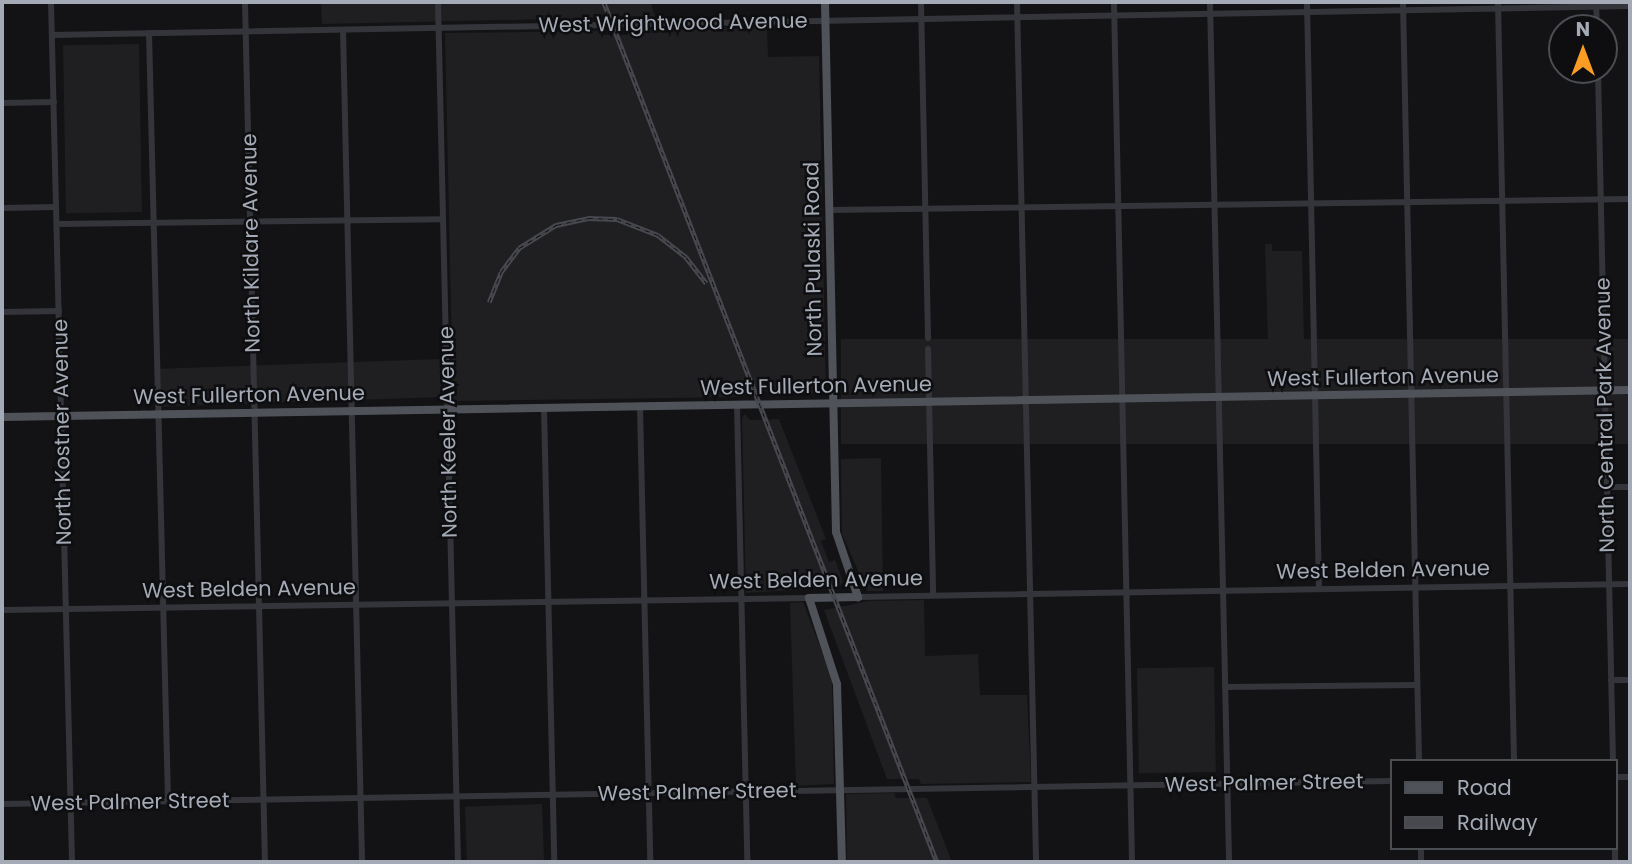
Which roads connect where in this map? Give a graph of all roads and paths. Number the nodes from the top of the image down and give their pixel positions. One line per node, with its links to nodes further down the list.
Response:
1 (51, 2): 24 (street, North Kostner Avenue)
2 (245, 2): 22 (street, North Kildare Avenue)
3 (438, 2): 20 (street, North Keeler Avenue)
4 (825, 2): 19 (main road, North Pulaski Road)
5 (921, 2): 18 (street)
6 (1017, 2): 17 (street)
7 (1114, 2): 16 (street)
8 (1210, 2): 15 (street)
9 (1307, 2): 14 (street)
10 (1596, 4): 12 (street, West Wrightwood Avenue); 13 (street, West Wrightwood Avenue)
11 (1403, 5): 12 (street, West Wrightwood Avenue); 14 (street, West Wrightwood Avenue); 31 (street)
12 (1499, 5): 30 (street)
13 (1630, 6)
14 (1307, 10): 15 (street, West Wrightwood Avenue); 32 (street)
15 (1210, 12): 16 (street, West Wrightwood Avenue); 34 (street)
16 (1114, 13): 17 (street, West Wrightwood Avenue); 33 (street)
17 (1017, 15): 18 (street, West Wrightwood Avenue); 36 (street)
18 (921, 16): 19 (street, West Wrightwood Avenue); 38 (street)
19 (825, 19): 20 (street, West Wrightwood Avenue); 39 (main road, North Pulaski Road)
20 (439, 28): 21 (street, West Wrightwood Avenue); 41 (street, North Keeler Avenue)
21 (343, 30): 22 (street, West Wrightwood Avenue); 40 (street)
22 (246, 32): 23 (street, West Wrightwood Avenue); 42 (street, North Kildare Avenue)
23 (149, 33): 24 (street, West Wrightwood Avenue); 43 (street)
24 (52, 35): 26 (street, North Kostner Avenue)
25 (1598, 84): 28 (street, North Central Park Avenue)
26 (54, 102): 27 (street); 35 (street, North Kostner Avenue)
27 (2, 103)
28 (1600, 199): 29 (street); 30 (street); 49 (street, North Central Park Avenue)
29 (1630, 199)
30 (1503, 201): 31 (street); 51 (street)
31 (1407, 203): 32 (street); 52 (street)
32 (1311, 204): 34 (street); 53 (street)
33 (1118, 205): 34 (street); 36 (street); 55 (street)
34 (1214, 205): 54 (street)
35 (56, 207): 37 (street); 44 (street, North Kostner Avenue)
36 (1021, 207): 38 (street); 56 (street)
37 (2, 208)
38 (925, 208): 39 (street); 47 (street)
39 (830, 210): 58 (main road, North Pulaski Road)
40 (347, 219): 41 (street); 42 (street); 63 (street)
41 (443, 219): 62 (street, North Keeler Avenue)
42 (250, 221): 43 (street); 64 (street, North Kildare Avenue)
43 (154, 223): 44 (street); 65 (street)
44 (57, 224): 45 (street, North Kostner Avenue)
45 (59, 311): 46 (street); 66 (street, North Kostner Avenue)
46 (2, 312)
47 (928, 338)
48 (928, 349): 57 (street)
49 (1604, 390): 50 (main road, West Fullerton Avenue); 51 (main road, West Fullerton Avenue); 68 (street, North Central Park Avenue)
50 (1630, 390)
51 (1507, 392): 52 (main road, West Fullerton Avenue); 72 (street)
52 (1411, 394): 53 (main road, West Fullerton Avenue); 73 (street)
53 (1315, 396): 54 (main road, West Fullerton Avenue); 74 (street)
54 (1219, 397): 55 (main road, West Fullerton Avenue); 75 (street)
55 (1122, 399): 56 (main road, West Fullerton Avenue); 76 (street)
56 (1026, 400): 57 (main road, West Fullerton Avenue); 77 (street)
57 (930, 402): 58 (main road, West Fullerton Avenue); 78 (street)
58 (834, 403): 59 (main road, West Fullerton Avenue); 79 (main road, North Pulaski Road)
59 (737, 405): 60 (main road, West Fullerton Avenue); 80 (street)
60 (640, 407): 61 (main road, West Fullerton Avenue); 82 (street)
61 (544, 408): 62 (main road, West Fullerton Avenue); 83 (street)
62 (448, 410): 63 (main road, West Fullerton Avenue); 84 (street, North Keeler Avenue)
63 (351, 411): 64 (main road, West Fullerton Avenue); 85 (street)
64 (255, 413): 65 (main road, West Fullerton Avenue); 86 (street, North Kildare Avenue)
65 (158, 414): 66 (main road, West Fullerton Avenue); 87 (street)
66 (61, 416): 67 (main road, West Fullerton Avenue); 88 (street, North Kostner Avenue)
67 (2, 417)
68 (1606, 487): 69 (street); 70 (street, North Central Park Avenue)
69 (1630, 487)
70 (1608, 584): 71 (street, West Belden Avenue); 72 (street, West Belden Avenue); 90 (street, North Central Park Avenue)
71 (1630, 584)
72 (1511, 586): 73 (street, West Belden Avenue); 95 (street)
73 (1415, 587): 74 (street, West Belden Avenue); 92 (street)
74 (1319, 589): 75 (street, West Belden Avenue)
75 (1223, 590): 76 (street, West Belden Avenue); 93 (street)
76 (1126, 592): 77 (street, West Belden Avenue); 99 (street)
77 (1030, 593): 78 (street, West Belden Avenue); 100 (street)
78 (933, 595): 79 (street, West Belden Avenue)
79 (858, 597): 81 (main road, West Belden Avenue)
80 (741, 598): 81 (street, West Belden Avenue); 82 (street, West Belden Avenue); 102 (street)
81 (809, 598): 101 (main road)
82 (644, 600): 83 (street, West Belden Avenue); 103 (street)
83 (548, 601): 84 (street, West Belden Avenue); 104 (street)
84 (452, 603): 85 (street, West Belden Avenue); 105 (street, North Keeler Avenue)
85 (356, 604): 86 (street, West Belden Avenue); 106 (street)
86 (259, 606): 87 (street, West Belden Avenue); 107 (street, North Kildare Avenue)
87 (163, 608): 88 (street, West Belden Avenue); 108 (street)
88 (66, 609): 89 (street, West Belden Avenue); 109 (street, North Kostner Avenue)
89 (2, 610)
90 (1611, 680): 91 (street); 96 (street, North Central Park Avenue)
91 (1630, 680)
92 (1417, 685): 93 (street); 94 (street)
93 (1225, 687): 98 (street)
94 (1419, 759)
95 (1514, 759)
96 (1613, 759)
97 (1390, 781): 98 (street, West Palmer Street)
98 (1227, 783): 99 (street, West Palmer Street); 121 (street)
99 (1130, 785): 100 (street, West Palmer Street); 120 (street)
100 (1034, 787): 101 (street, West Palmer Street); 119 (street)
101 (840, 790): 102 (street, West Palmer Street); 118 (main road)
102 (746, 792): 103 (street, West Palmer Street); 117 (street)
103 (649, 793): 104 (street, West Palmer Street); 116 (street)
104 (553, 795): 105 (street, West Palmer Street); 115 (street)
105 (456, 796): 106 (street, West Palmer Street); 114 (street, North Keeler Avenue)
106 (360, 798): 107 (street, West Palmer Street); 113 (street)
107 (263, 800): 108 (street, West Palmer Street); 112 (street, North Kildare Avenue)
108 (168, 801): 109 (street, West Palmer Street)
109 (71, 803): 110 (street, West Palmer Street); 111 (street, North Kostner Avenue)
110 (2, 804)
111 (72, 862)
112 (265, 862)
113 (362, 862)
114 (458, 862)
115 (554, 862)
116 (650, 862)
117 (747, 862)
118 (842, 862)
119 (1036, 862)
120 (1132, 862)
121 (1229, 862)

